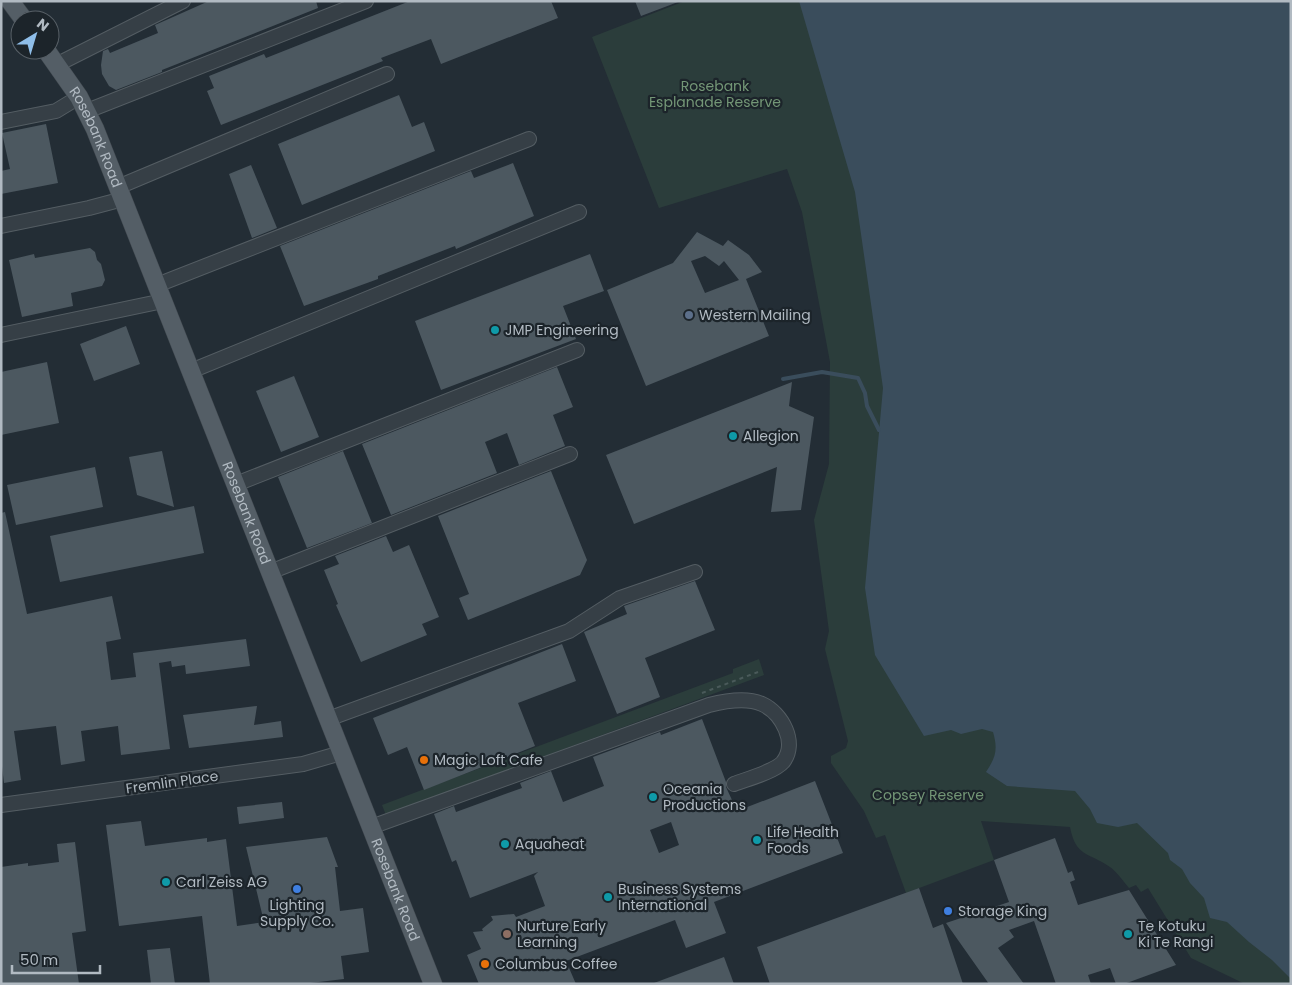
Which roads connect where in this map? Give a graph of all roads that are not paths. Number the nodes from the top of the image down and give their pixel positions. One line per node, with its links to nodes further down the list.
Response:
1 (183, 1): 4 (street)
2 (366, 1): 6 (street)
3 (53, 60): 4 (main road, Rosebank Road)
4 (56, 65): 6 (main road, Rosebank Road)
5 (387, 74): 9 (street)
6 (83, 104): 7 (street); 9 (main road, Rosebank Road)
7 (1, 122)
8 (529, 139): 12 (street)
9 (120, 193): 11 (street); 12 (main road, Rosebank Road)
10 (579, 212): 16 (street)
11 (1, 226)
12 (157, 285): 13 (main road, Rosebank Road)
13 (163, 302): 14 (street); 16 (main road, Rosebank Road)
14 (1, 335)
15 (577, 350): 18 (street)
16 (191, 370): 18 (main road, Rosebank Road)
17 (570, 454): 19 (street)
18 (236, 484): 19 (main road, Rosebank Road)
19 (270, 572): 21 (main road, Rosebank Road)
20 (694, 572): 21 (street)
21 (328, 719): 22 (main road, Rosebank Road)
22 (341, 753): 24 (street, Fremlin Place); 25 (main road, Rosebank Road)
23 (734, 784): 25 (street)
24 (1, 805)
25 (371, 827): 26 (main road, Rosebank Road)
26 (433, 984)

